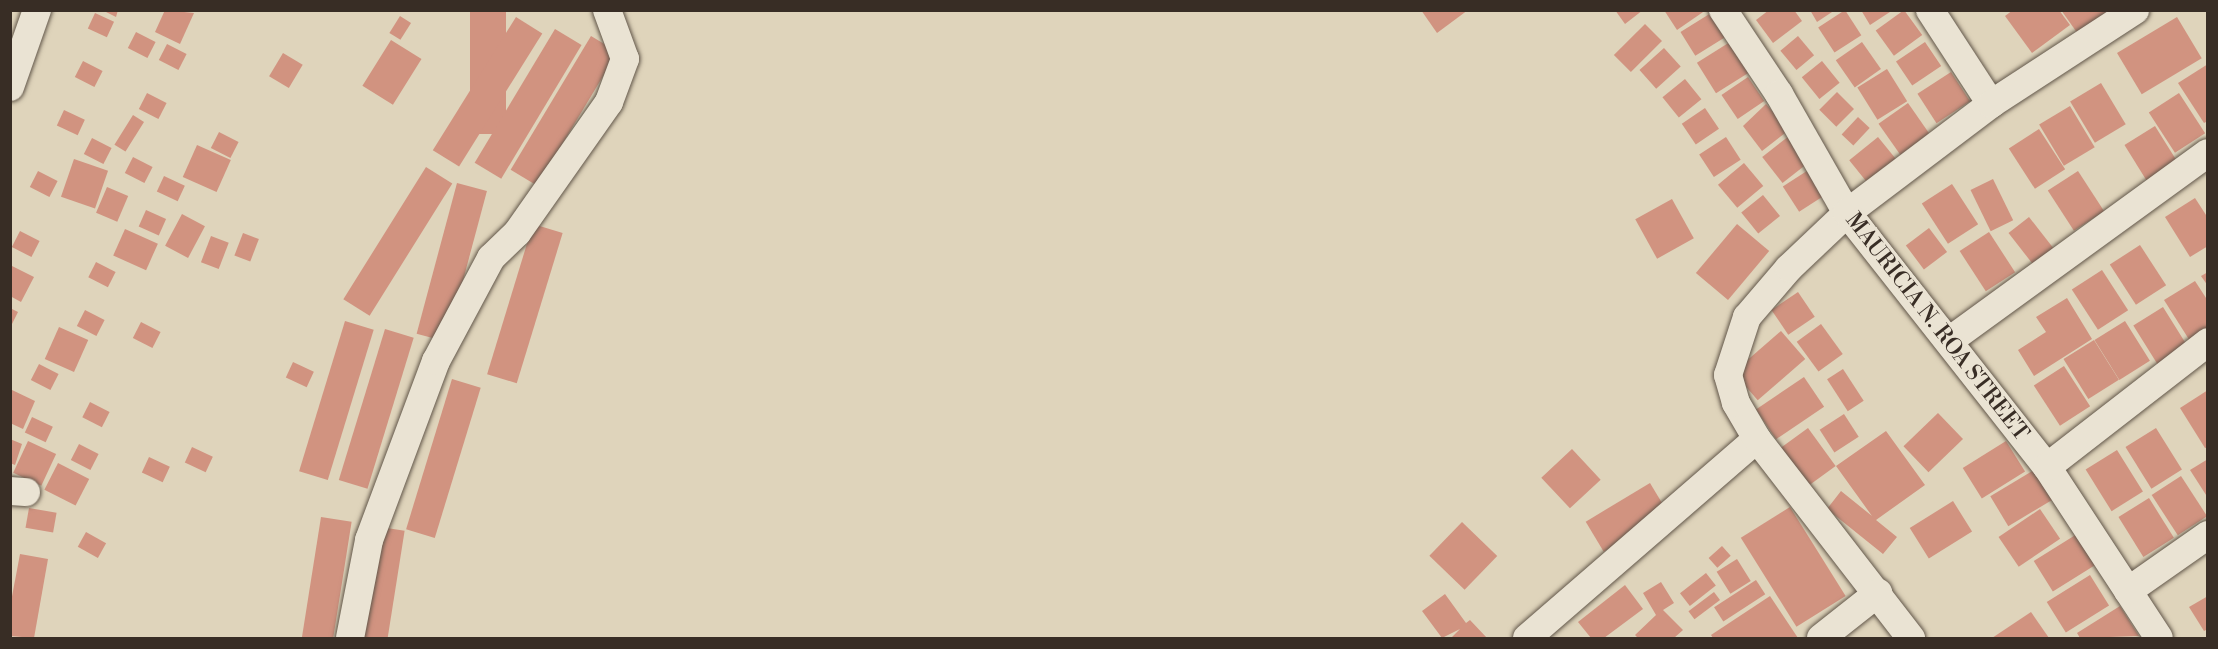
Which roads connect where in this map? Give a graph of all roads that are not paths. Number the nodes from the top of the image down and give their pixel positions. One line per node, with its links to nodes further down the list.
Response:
1 (37, 10): 6 (street)
2 (607, 10): 17 (street)
3 (1723, 10): 9 (street, MAURICIA N. ROA STREET)
4 (1930, 10): 7 (street)
5 (2135, 10): 7 (street)
6 (10, 87)
7 (1991, 104): 9 (street)
8 (2208, 153): 10 (street)
9 (1847, 213): 10 (street, MAURICIA N. ROA STREET); 12 (street)
10 (1949, 341): 13 (street, MAURICIA N. ROA STREET)
11 (2208, 342): 13 (street)
12 (1757, 439): 16 (street); 18 (street)
13 (2047, 467): 15 (street, MAURICIA N. ROA STREET)
14 (2208, 535): 15 (street)
15 (2128, 591): 21 (street, MAURICIA N. ROA STREET)
16 (1878, 593): 19 (street); 20 (street)
17 (350, 639)
18 (1527, 639)
19 (1821, 639)
20 (1911, 639)
21 (2159, 639)

